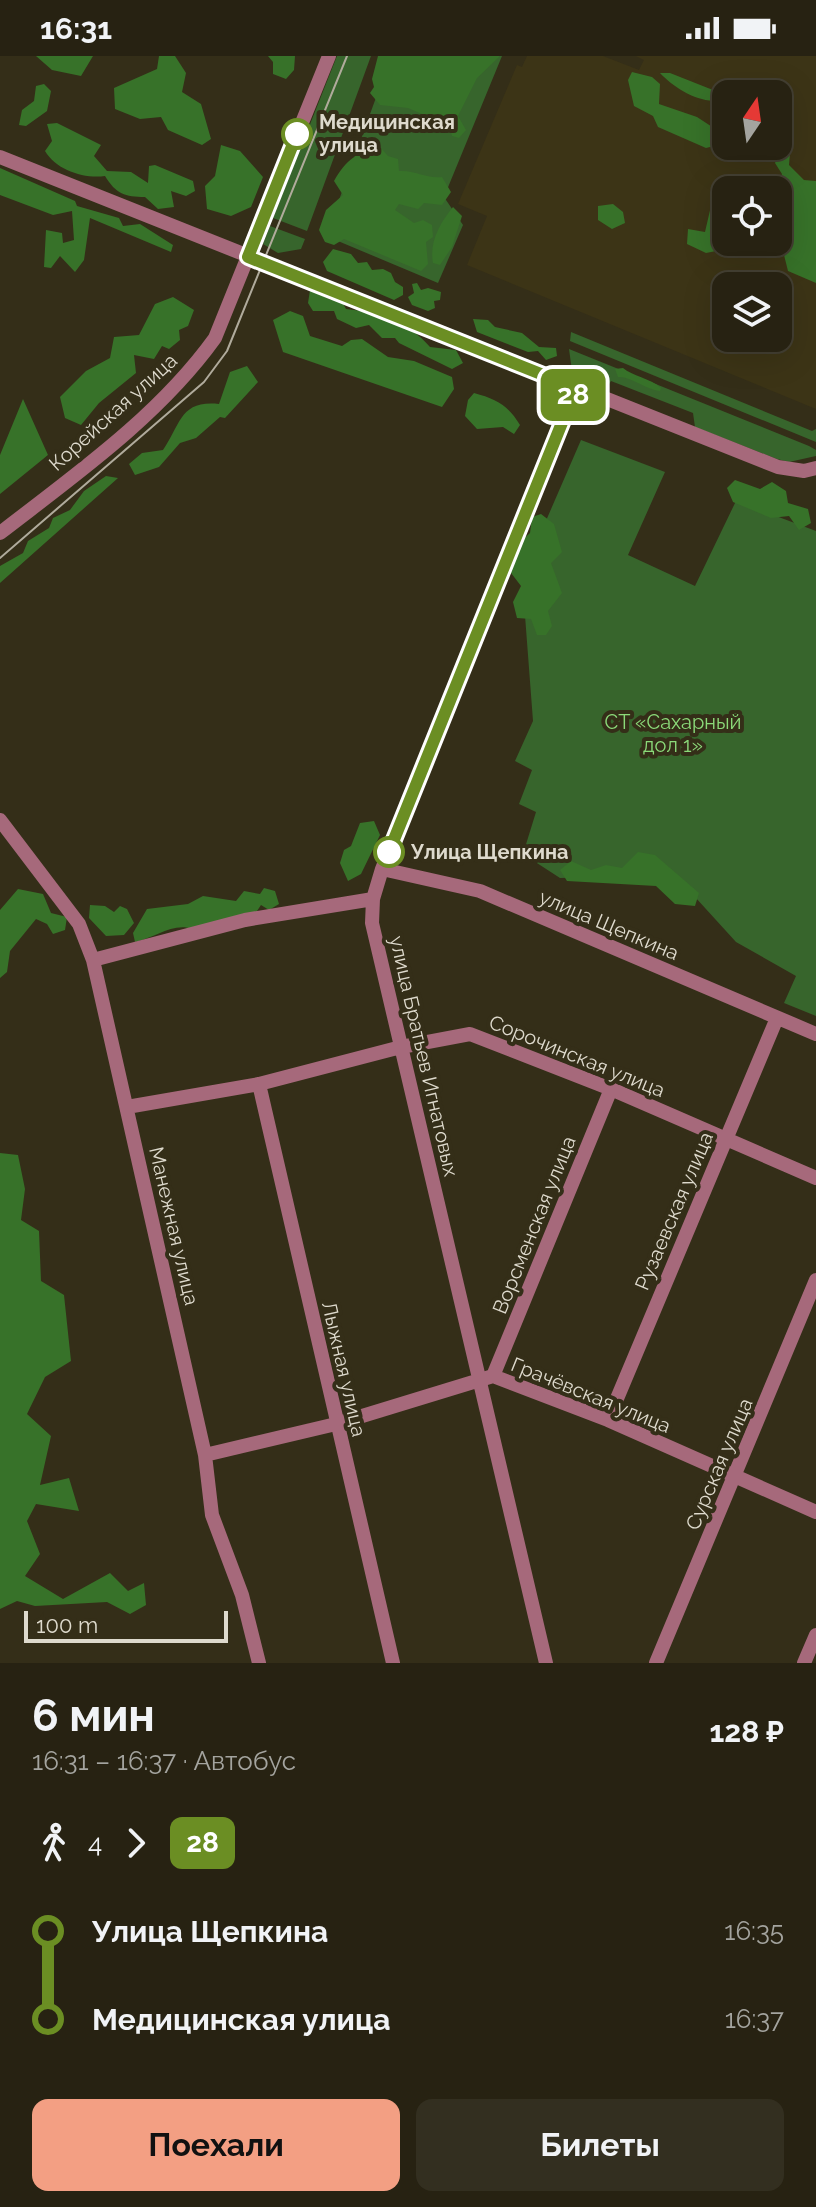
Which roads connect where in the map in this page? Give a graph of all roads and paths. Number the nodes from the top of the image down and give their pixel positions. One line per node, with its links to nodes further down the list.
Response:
1 (329, 56): 3 (street, Корейская улица)
2 (0, 157): 3 (street)
3 (248, 257): 4 (street); 6 (street, Корейская улица)
4 (576, 388): 5 (street); 8 (street, улица Братьев Игнатовых)
5 (816, 468)
6 (0, 533)
7 (0, 820): 10 (street, Манежная улица)
8 (382, 869): 9 (street, улица Братьев Игнатовых); 11 (street, улица Щепкина)
9 (373, 899): 10 (street); 13 (street, улица Братьев Игнатовых)
10 (93, 960): 16 (street, Манежная улица)
11 (777, 1018): 12 (street, улица Щепкина); 17 (street, Рузаевская улица)
12 (816, 1034)
13 (401, 1047): 14 (street, Сорочинская улица); 15 (street, Сорочинская улица); 20 (street, улица Братьев Игнатовых)
14 (259, 1084): 16 (street, Сорочинская улица); 22 (street, Лыжная улица)
15 (611, 1089): 17 (street, Сорочинская улица); 20 (street, Ворсменская улица)
16 (127, 1107): 23 (street, Манежная улица)
17 (726, 1140): 18 (street, Сорочинская улица); 21 (street, Рузаевская улица)
18 (816, 1178)
19 (816, 1280): 24 (street, Сурская улица)
20 (487, 1378): 21 (street, Грачёвская улица); 22 (street, Грачёвская улица); 29 (street, улица Братьев Игнатовых)
21 (608, 1420): 24 (street, Грачёвская улица)
22 (336, 1424): 23 (street, Грачёвская улица); 28 (street, Лыжная улица)
23 (205, 1455): 27 (street, Манежная улица)
24 (736, 1479): 25 (street, Грачёвская улица); 30 (street, Сурская улица)
25 (816, 1512)
26 (816, 1635): 31 (street)
27 (259, 1663)
28 (393, 1663)
29 (546, 1663)
30 (656, 1663)
31 (804, 1663)

